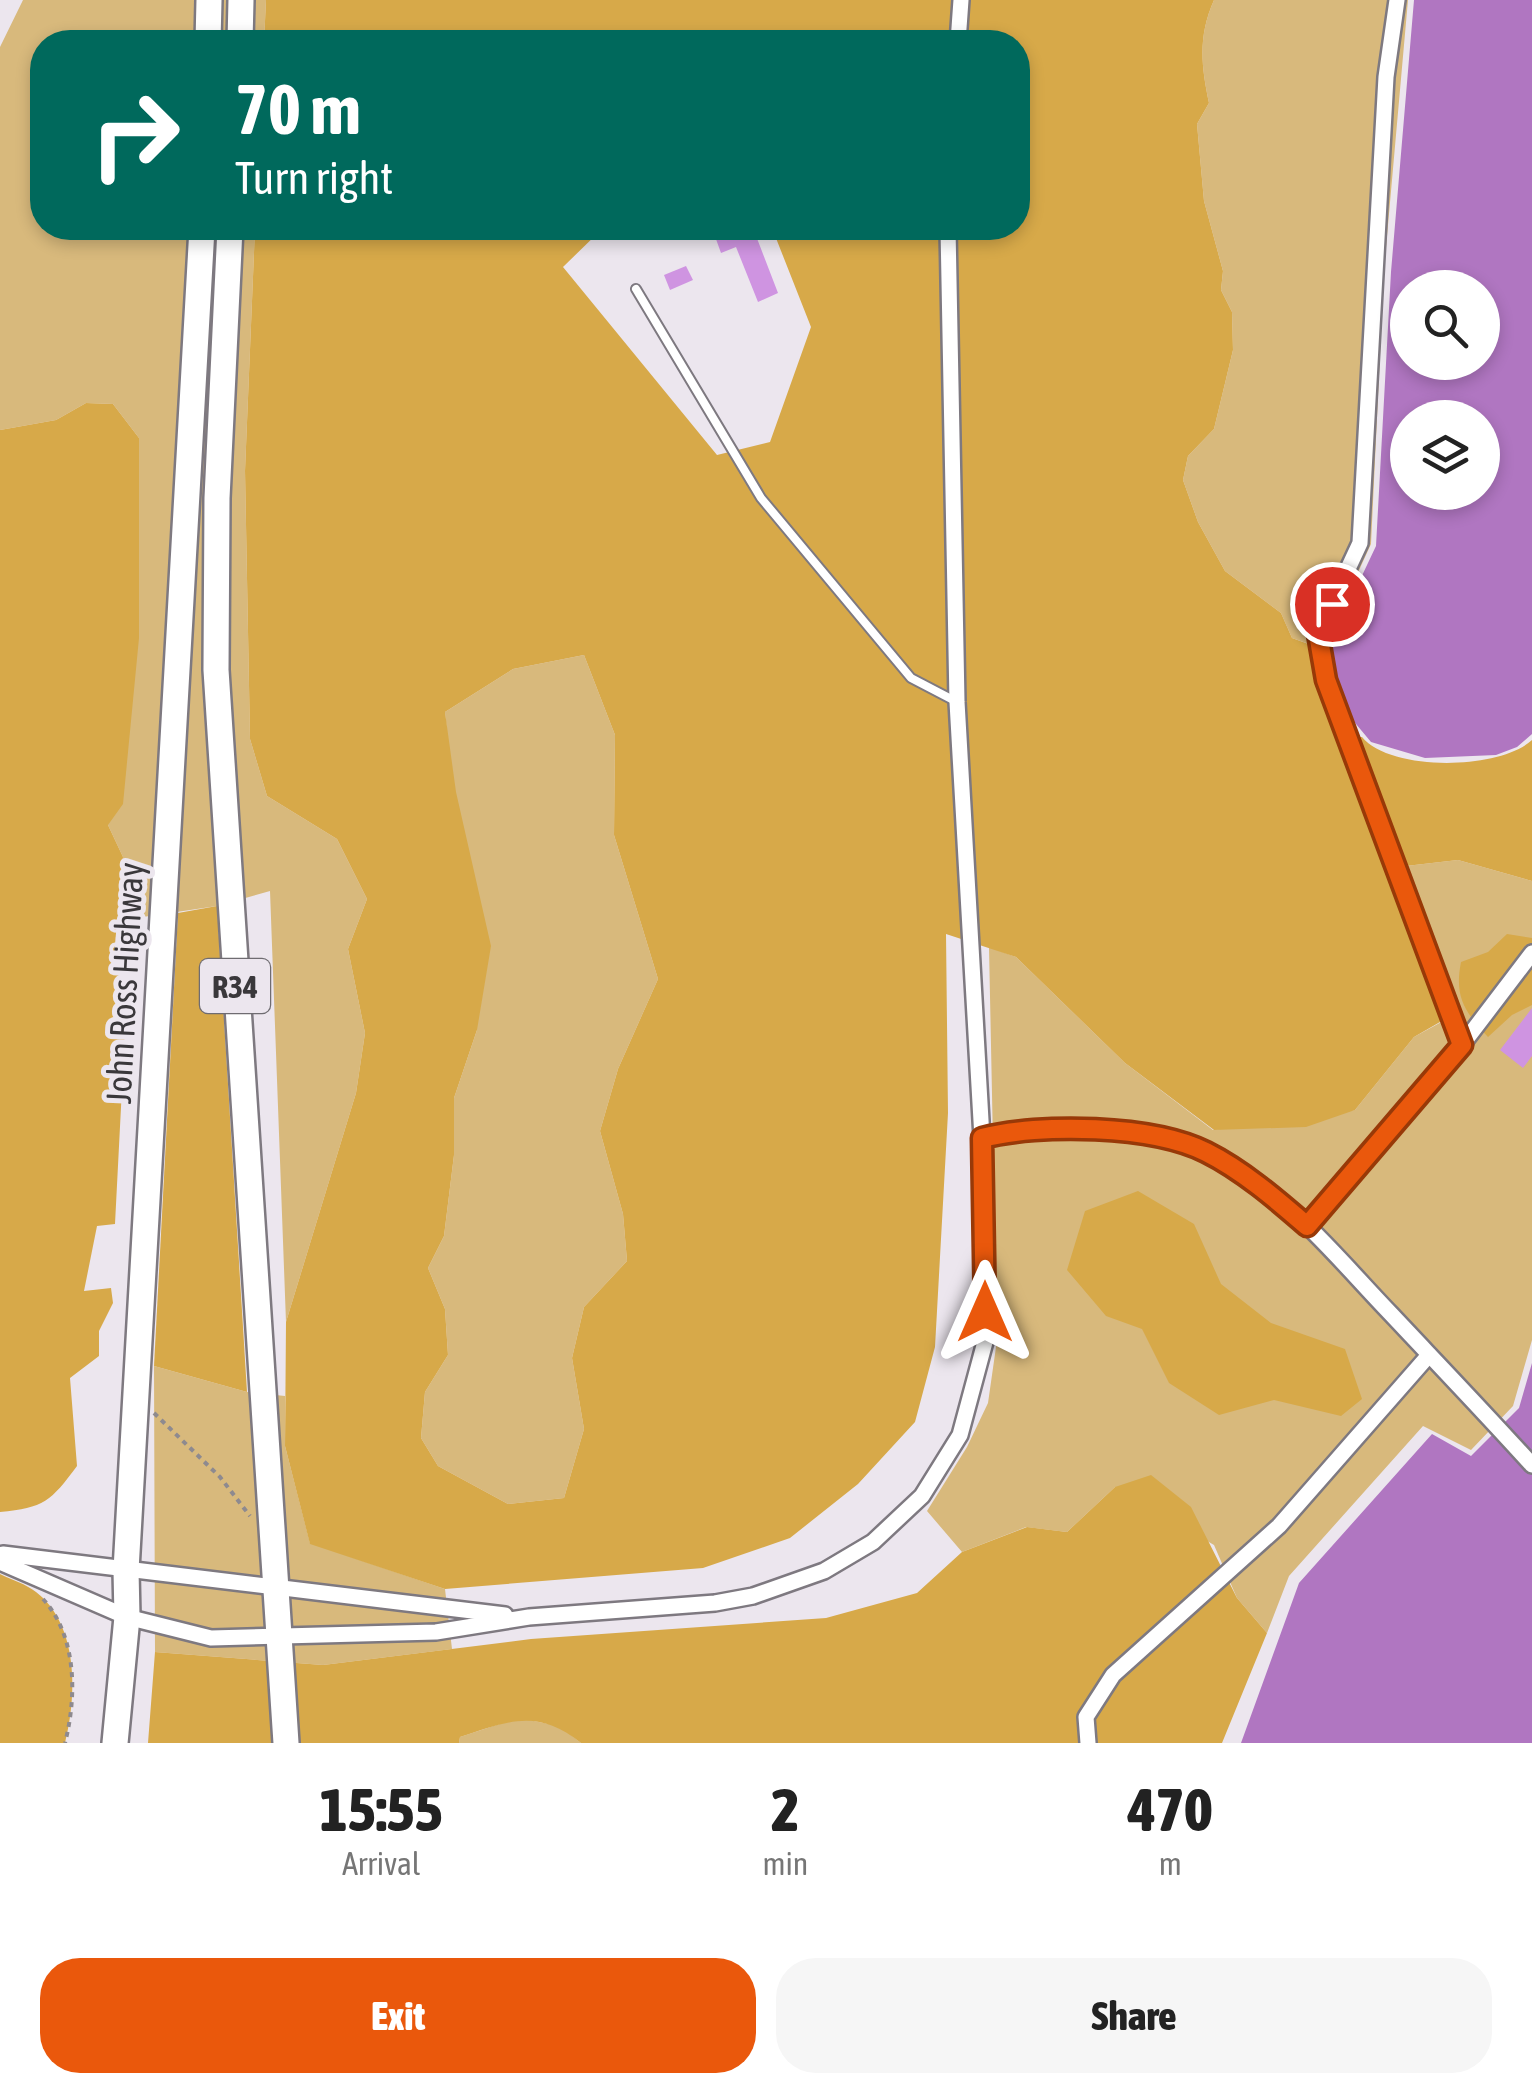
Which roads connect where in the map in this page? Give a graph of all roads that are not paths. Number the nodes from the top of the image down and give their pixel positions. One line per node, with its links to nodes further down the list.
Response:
1 (209, 0): 5 (main road)
2 (241, 0): 6 (main road)
3 (961, 0): 7 (street)
4 (1396, 0): 14 (street)
5 (208, 30)
6 (240, 30)
7 (959, 30)
8 (201, 240): 21 (main road, John Ross Highway / R34)
9 (229, 240): 22 (main road, R34)
10 (948, 240): 12 (street)
11 (636, 288): 12 (lane)
12 (957, 702): 15 (street)
13 (1532, 953): 14 (street)
14 (1462, 1045): 16 (street)
15 (982, 1138): 16 (street); 24 (street)
16 (1307, 1226): 17 (street)
17 (1429, 1355): 18 (street); 28 (street)
18 (1532, 1464)
19 (0, 1554): 21 (street)
20 (0, 1562): 23 (street)
21 (126, 1570): 22 (street); 23 (main road, John Ross Highway / R34)
22 (276, 1585): 24 (street); 25 (main road, R34)
23 (127, 1617): 25 (street); 26 (main road, John Ross Highway / R34)
24 (529, 1618): 25 (street)
25 (279, 1636): 27 (main road, R34)
26 (115, 1743)
27 (286, 1743)
28 (1088, 1743)

